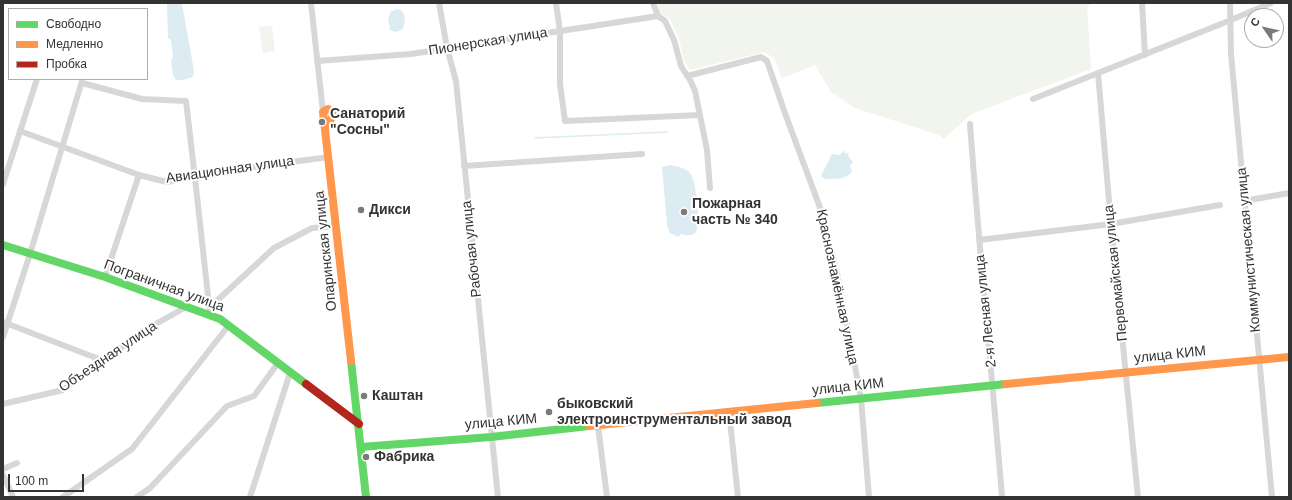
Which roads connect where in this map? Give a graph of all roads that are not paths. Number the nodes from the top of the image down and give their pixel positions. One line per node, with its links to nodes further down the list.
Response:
1 (311, 3): 13 (street)
2 (440, 3): 11 (street, Рабочая улица)
3 (556, 3): 10 (street)
4 (653, 3): 8 (street)
5 (1142, 3): 12 (street)
6 (1230, 3): 9 (street, Коммунистическая улица)
7 (1271, 3): 9 (street)
8 (658, 16): 10 (street, Пионерская улица); 15 (street)
9 (1231, 20): 12 (street); 32 (street, Коммунистическая улица)
10 (560, 31): 11 (street, Пионерская улица); 20 (street)
11 (447, 48): 13 (street, Пионерская улица); 26 (street, Рабочая улица)
12 (1145, 55): 14 (street)
13 (317, 61): 19 (street)
14 (1098, 73): 18 (street); 34 (street, Первомайская улица)
15 (687, 76): 20 (street); 52 (street, Краснознамённая улица)
16 (36, 80): 22 (street)
17 (82, 81): 23 (street); 28 (street)
18 (1033, 99)
19 (323, 112): 25 (main road, Опаринская улица)
20 (700, 115): 30 (street)
21 (970, 124): 36 (street, 2-я Лесная улица)
22 (20, 131): 23 (street, Авиационная улица); 29 (street)
23 (63, 146): 27 (street, Авиационная улица); 38 (street)
24 (642, 154): 26 (street)
25 (329, 157): 28 (street, Авиационная улица); 35 (main road, Опаринская улица)
26 (464, 166): 57 (street, Рабочая улица)
27 (139, 175): 28 (street, Авиационная улица); 39 (street)
28 (195, 178): 41 (street)
29 (3, 184)
30 (710, 188)
31 (1289, 193): 32 (street)
32 (1244, 201): 46 (street, Коммунистическая улица)
33 (1220, 205): 34 (street)
34 (1111, 224): 36 (street); 49 (street, Первомайская улица)
35 (336, 226): 41 (street); 55 (main road, Опаринская улица)
36 (979, 240): 51 (street, 2-я Лесная улица)
37 (3, 244): 38 (main road, Пограничная улица)
38 (30, 254): 39 (main road, Пограничная улица); 42 (street)
39 (105, 277): 40 (main road, Пограничная улица)
40 (186, 307): 41 (main road, Пограничная улица); 47 (street, Объездная улица)
41 (210, 311): 43 (main road, Пограничная улица)
42 (5, 322): 44 (street); 47 (street)
43 (229, 325): 48 (main road, Пограничная улица); 63 (street)
44 (3, 337)
45 (1289, 357): 46 (main road, улица КИМ)
46 (1259, 360): 49 (main road, улица КИМ); 73 (street, Коммунистическая улица)
47 (104, 361): 53 (street, Объездная улица)
48 (278, 363): 50 (main road, Пограничная улица); 64 (street)
49 (1126, 372): 51 (main road, улица КИМ); 72 (street, Первомайская улица)
50 (290, 373): 55 (main road, Пограничная улица); 65 (street)
51 (993, 386): 52 (main road, улица КИМ); 71 (street, 2-я Лесная улица)
52 (861, 398): 54 (main road, улица КИМ); 70 (street, Краснознамённая улица)
53 (3, 404)
54 (730, 411): 56 (main road, улица КИМ); 69 (street)
55 (359, 424): 58 (main road, Опаринская улица)
56 (598, 426): 57 (main road, улица КИМ); 68 (street)
57 (491, 437): 58 (main road, улица КИМ); 67 (street, Рабочая улица)
58 (361, 447): 66 (main road, Опаринская улица)
59 (17, 463): 60 (street)
60 (3, 469)
61 (3, 475): 62 (street)
62 (12, 497)
63 (63, 497)
64 (137, 497)
65 (250, 497)
66 (366, 497)
67 (498, 497)
68 (607, 497)
69 (738, 497)
70 (869, 497)
71 (1002, 497)
72 (1138, 497)
73 (1272, 497)

